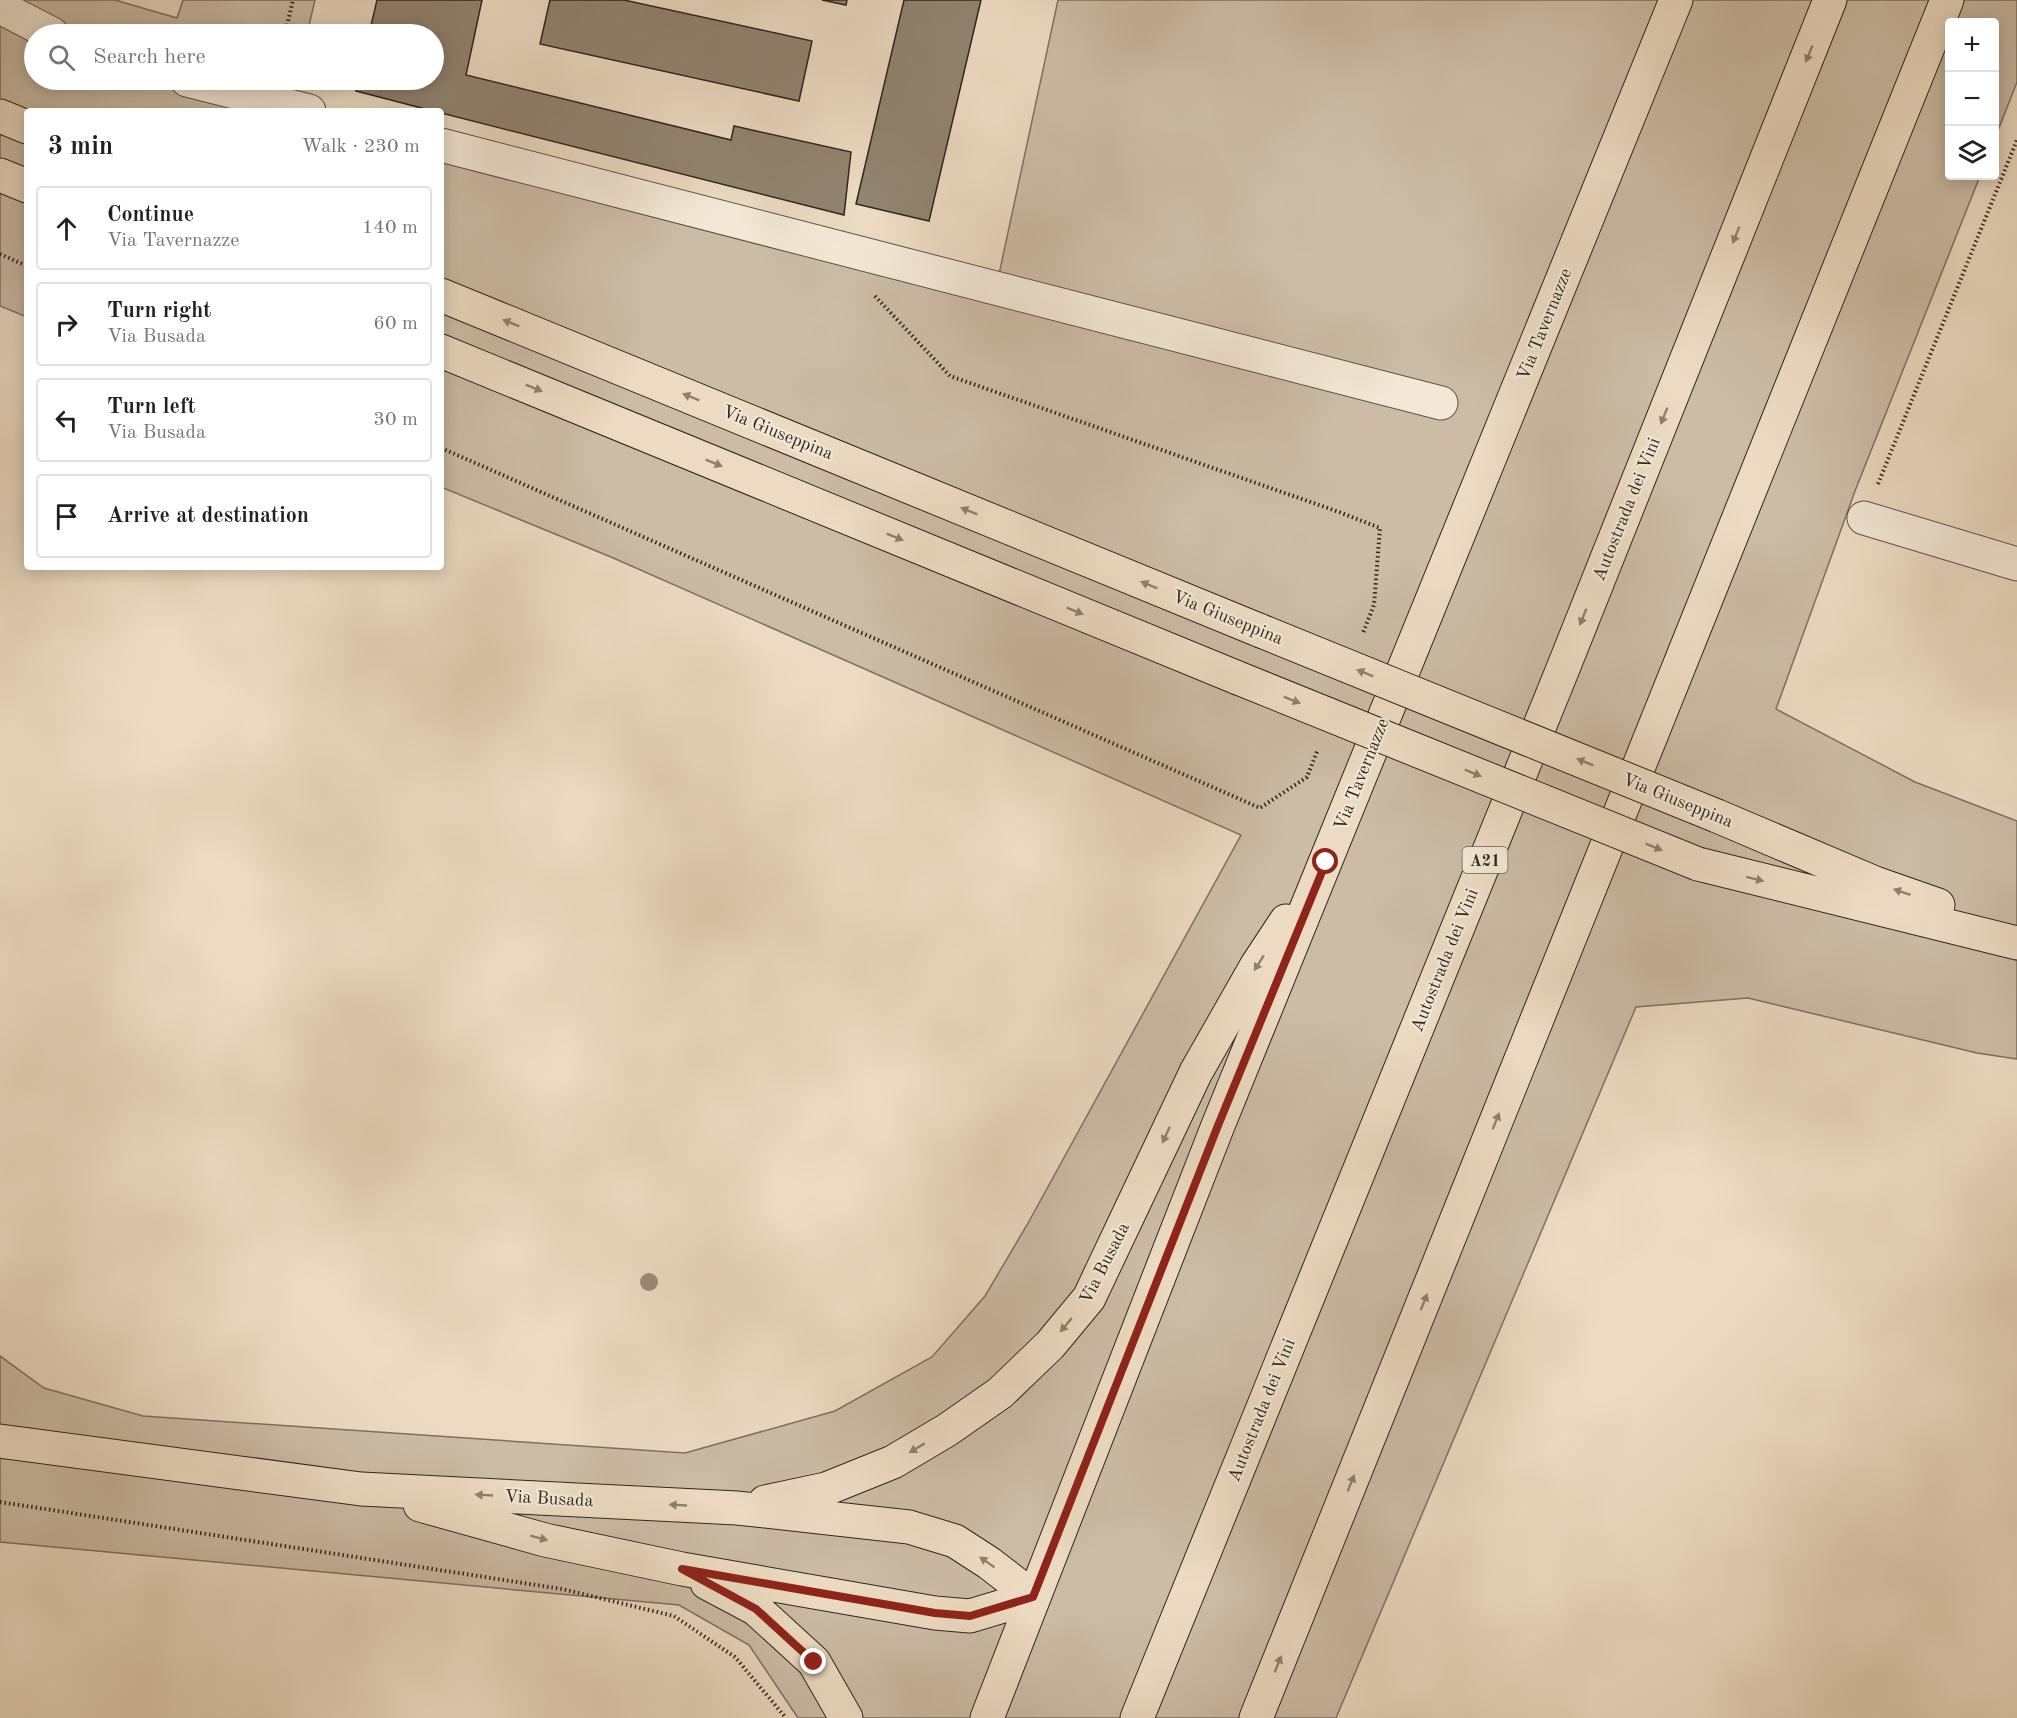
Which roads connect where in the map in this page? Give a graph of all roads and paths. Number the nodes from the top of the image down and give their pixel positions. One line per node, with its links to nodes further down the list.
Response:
1 (293, 0): 7 (path)
2 (1676, 0): 23 (main road, Via Tavernazze)
3 (1830, 0): 35 (main road, Autostrada dei Vini / A21, one-way to 35)
4 (1947, 0): 36 (main road, one-way to 4)
5 (0, 8): 6 (street)
6 (32, 24)
7 (287, 24)
8 (226, 90): 9 (street)
9 (297, 108)
10 (0, 116): 11 (main road)
11 (24, 126)
12 (2017, 140): 21 (path)
13 (444, 146): 20 (street)
14 (0, 175): 15 (main road)
15 (24, 185)
16 (0, 254): 17 (path)
17 (24, 265)
18 (444, 296): 24 (main road, Via Giuseppina, one-way to 18, bridge)
19 (444, 352): 25 (main road, one-way to 25, bridge)
20 (1441, 403)
21 (1864, 518): 22 (street)
22 (2017, 564)
23 (1326, 862): 29 (main road, Via Busada, one-way to 29); 31 (main road, Via Tavernazze)
24 (2017, 931)
25 (2017, 944)
26 (0, 1442): 27 (main road, Via Busada)
27 (362, 1489): 29 (main road, Via Busada, one-way to 27); 30 (main road, Via Busada, one-way to 30)
28 (0, 1502): 32 (path)
29 (737, 1508): 31 (main road, Via Busada, one-way to 29)
30 (682, 1569): 31 (main road, Via Busada); 33 (main road, Via Busada)
31 (1033, 1597): 34 (main road, Via Tavernazze)
32 (786, 1718)
33 (846, 1718)
34 (987, 1718)
35 (1137, 1718)
36 (1256, 1718)

